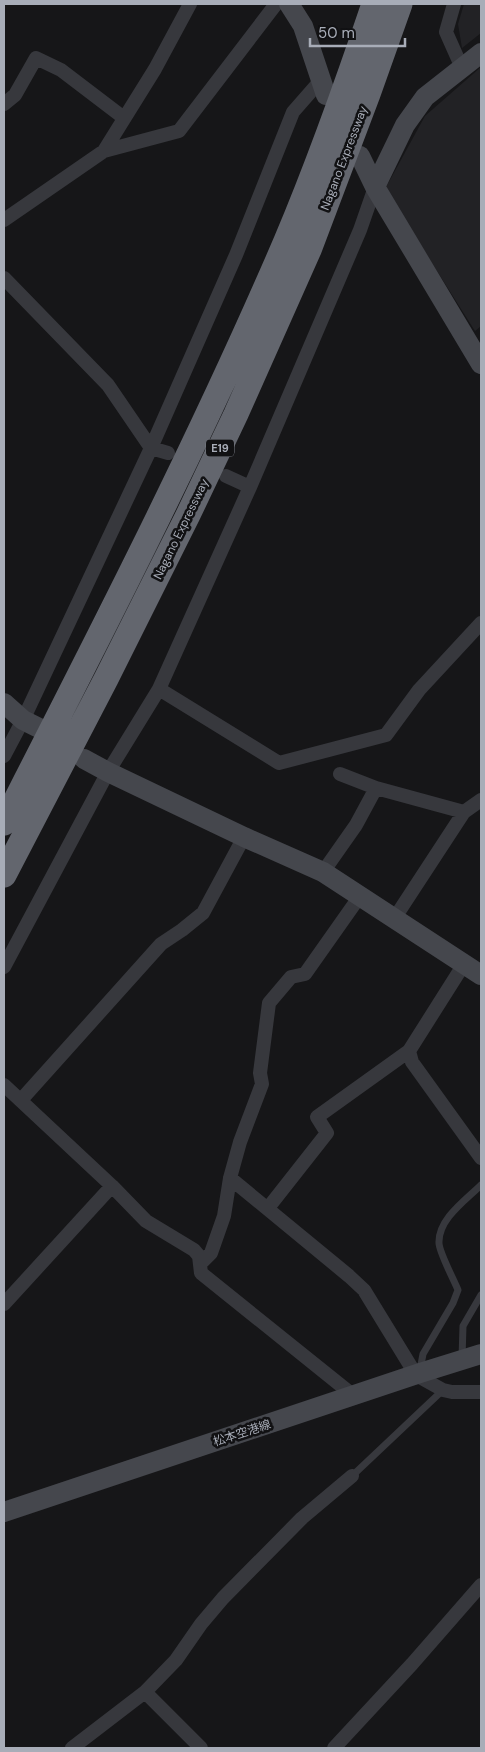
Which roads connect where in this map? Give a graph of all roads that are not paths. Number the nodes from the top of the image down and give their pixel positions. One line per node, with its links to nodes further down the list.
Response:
1 (190, 4): 11 (street)
2 (276, 4): 12 (street)
3 (289, 4): 9 (street)
4 (374, 4): 33 (highway, Nagano Expressway / E19)
5 (400, 4): 36 (highway, Nagano Expressway / E19)
6 (454, 4): 8 (street)
7 (481, 53): 8 (street)
8 (462, 68): 14 (street)
9 (323, 88): 18 (street)
10 (4, 104): 11 (street)
11 (124, 118): 12 (street)
12 (104, 151): 15 (street)
13 (360, 156): 14 (street)
14 (375, 187): 17 (street); 21 (street)
15 (4, 220)
16 (4, 278): 18 (street)
17 (478, 351)
18 (151, 448): 19 (street); 25 (street)
19 (168, 453)
20 (226, 476): 21 (street)
21 (250, 487): 23 (street)
22 (481, 623): 23 (street)
23 (159, 689): 28 (street)
24 (4, 703): 25 (street)
25 (31, 724): 26 (street)
26 (4, 756)
27 (84, 759): 28 (street)
28 (108, 772): 34 (street); 40 (street)
29 (340, 774): 30 (street)
30 (376, 788): 32 (street); 35 (street)
31 (481, 800): 32 (street)
32 (464, 812): 38 (street)
33 (4, 822)
34 (244, 837): 35 (street); 44 (street)
35 (323, 872): 37 (street)
36 (4, 875)
37 (360, 896): 38 (street); 46 (street)
38 (394, 919): 39 (street)
39 (464, 964): 41 (street); 42 (street)
40 (4, 967)
41 (481, 975)
42 (409, 1051): 45 (street); 49 (street)
43 (4, 1084): 44 (street)
44 (21, 1100): 48 (street)
45 (480, 1155)
46 (230, 1178): 49 (street); 50 (street)
47 (481, 1184): 55 (lane)
48 (112, 1186): 50 (street); 52 (street)
49 (268, 1208): 55 (street)
50 (201, 1263): 58 (street)
51 (481, 1296): 54 (lane)
52 (4, 1304)
53 (481, 1354): 54 (street, 松本空港線)
54 (462, 1360): 55 (street, 松本空港線)
55 (418, 1374): 56 (street); 58 (street, 松本空港線)
56 (443, 1390): 57 (street); 59 (lane)
57 (481, 1392)
58 (354, 1396): 60 (street, 松本空港線)
59 (352, 1476): 62 (street)
60 (4, 1512)
61 (481, 1585): 65 (street)
62 (145, 1692): 63 (street); 64 (street)
63 (72, 1748)
64 (201, 1748)
65 (334, 1748)

